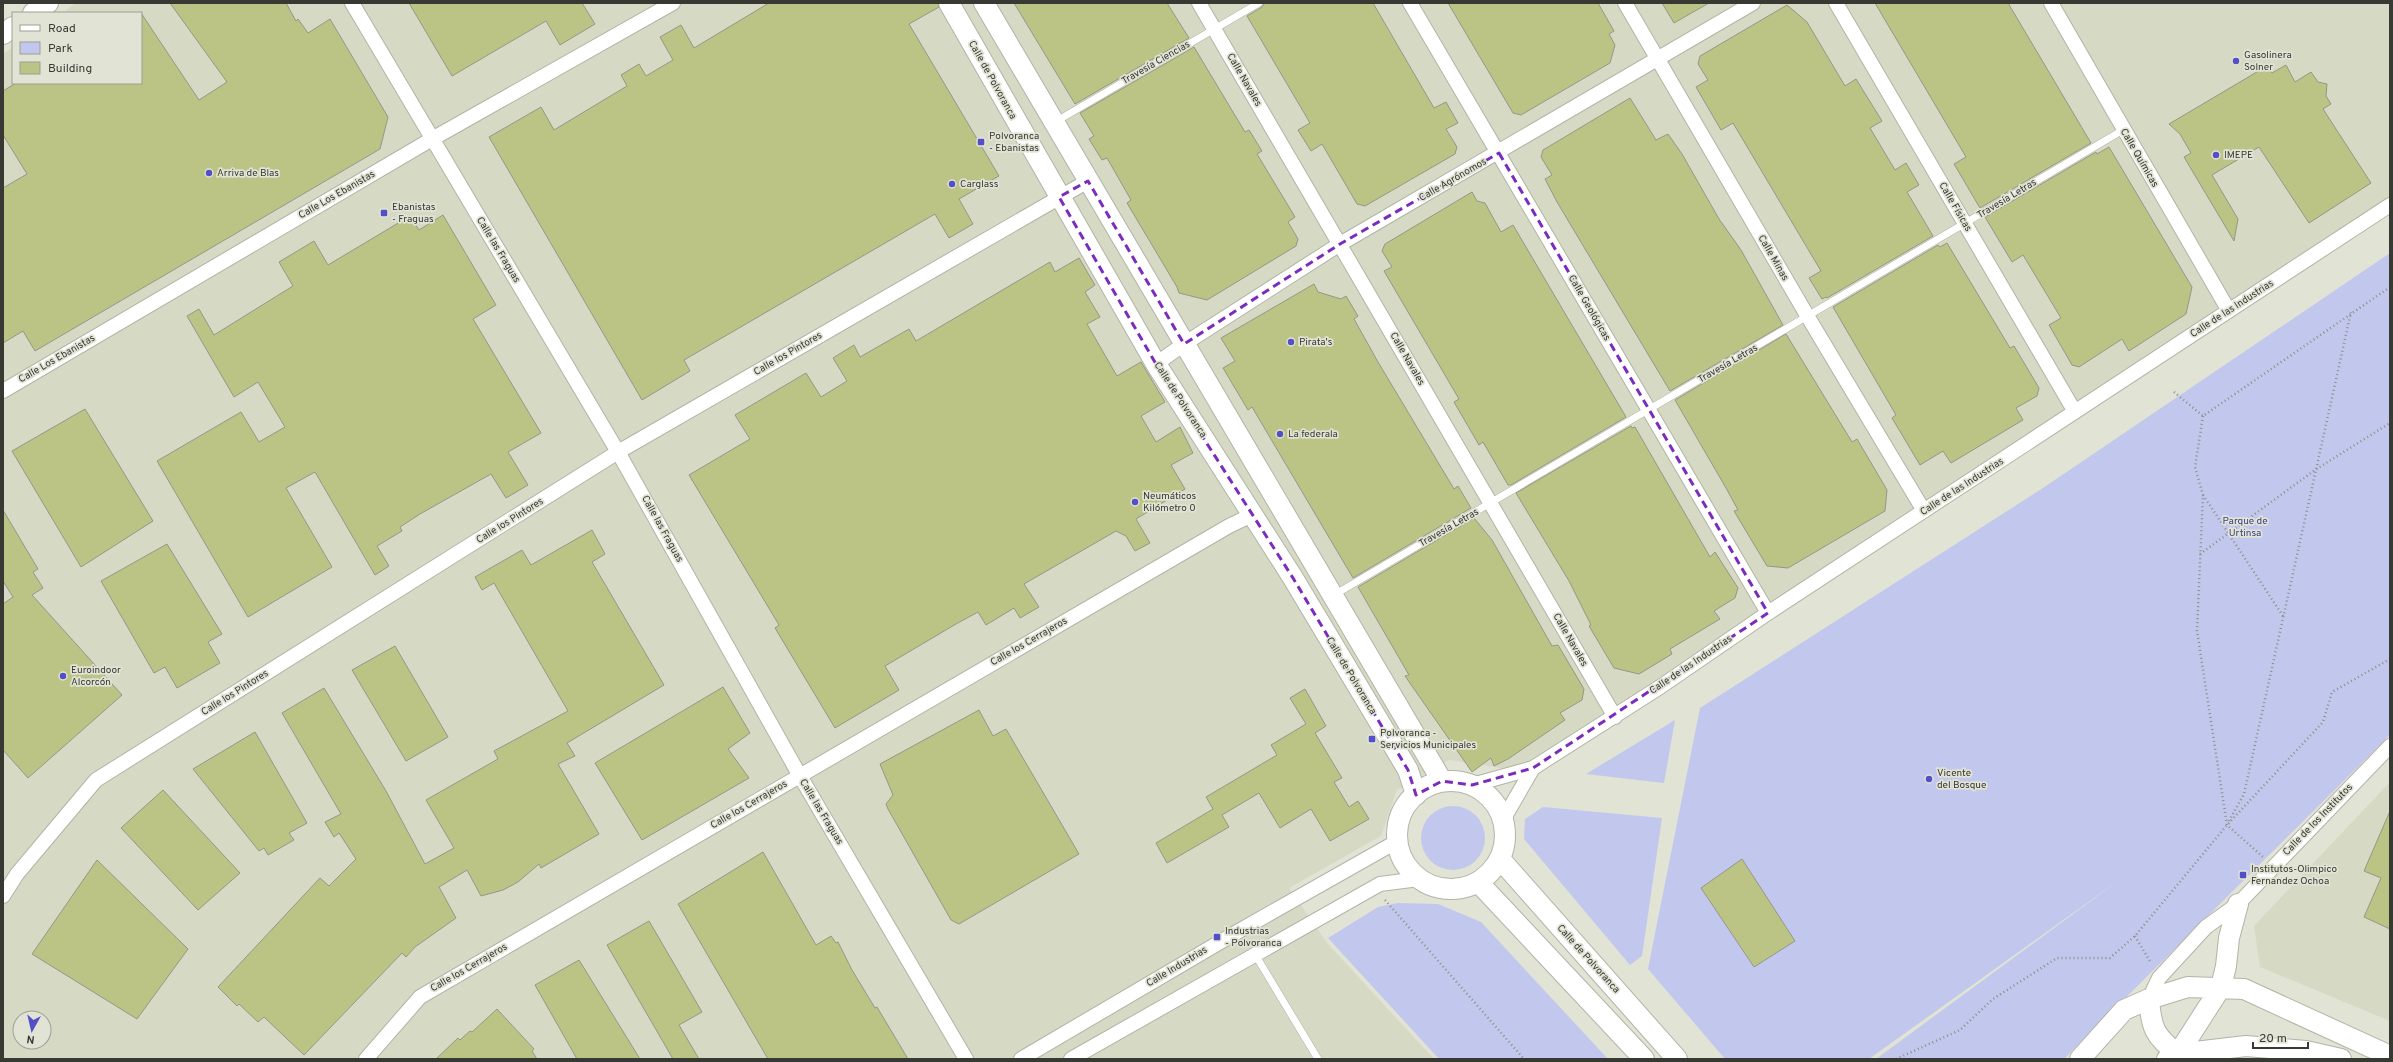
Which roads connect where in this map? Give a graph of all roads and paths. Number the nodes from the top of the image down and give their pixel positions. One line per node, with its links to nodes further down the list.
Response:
1 (48, 3): 13 (street)
2 (352, 3): 20 (street, Calle las Fraguas)
3 (672, 3): 20 (street, Calle Los Ebanistas)
4 (949, 3): 23 (street, Calle de Polvoranca)
5 (984, 3): 18 (street)
6 (1199, 3): 15 (street, Calle Navales)
7 (1259, 3): 15 (lane, Travesía Ciencias)
8 (1410, 3): 21 (street, Calle Geológicas)
9 (1625, 3): 17 (street, Calle Minas)
10 (1753, 3): 17 (street, Calle Agrónomos)
11 (1836, 3): 25 (street, Calle Físicas)
12 (2051, 3): 19 (street, Calle Químicas)
13 (34, 12)
14 (12, 28): 16 (street)
15 (1214, 29): 18 (lane, Travesía Ciencias); 26 (street, Calle Navales)
16 (3, 34)
17 (1659, 60): 21 (street, Calle Agrónomos); 30 (street, Calle Minas)
18 (1054, 123): 22 (street)
19 (2123, 130): 25 (lane, Travesía Letras); 28 (street, Calle Químicas)
20 (432, 139): 33 (street, Calle Los Ebanistas); 39 (street, Calle las Fraguas)
21 (1500, 153): 26 (street, Calle Agrónomos); 35 (street, Calle Geológicas)
22 (1088, 181): 23 (street, Calle los Pintores); 31 (street)
23 (1059, 198): 32 (street, Calle de Polvoranca); 39 (street, Calle los Pintores)
24 (2390, 205): 28 (street, Calle de las Industrias)
25 (1965, 224): 30 (lane, Travesía Letras); 36 (street, Calle Físicas)
26 (1340, 244): 31 (street, Calle Agrónomos); 42 (street, Calle Navales)
27 (2390, 287): 29 (path)
28 (2229, 311): 36 (street, Calle de las Industrias)
29 (2351, 312): 37 (path); 40 (path)
30 (1808, 317): 35 (lane, Travesía Letras); 43 (street, Calle Minas)
31 (1184, 344): 32 (street, Calle Agrónomos); 47 (street)
32 (1156, 364): 44 (street, Calle de Polvoranca)
33 (3, 391)
34 (2174, 392): 37 (path)
35 (1649, 410): 42 (lane, Travesía Letras); 48 (street, Calle Geológicas)
36 (2075, 412): 43 (street, Calle de las Industrias)
37 (2203, 416): 41 (path)
38 (2390, 423): 40 (path)
39 (618, 452): 54 (street, Calle las Fraguas); 66 (street, Calle los Pintores)
40 (2315, 470): 45 (path); 49 (path)
41 (2203, 495): 45 (path); 46 (path)
42 (1491, 504): 47 (lane, Travesía Letras); 51 (street, Calle Navales)
43 (1924, 511): 48 (street, Calle de las Industrias)
44 (1254, 514): 54 (street, Calle los Cerrajeros); 57 (street, Calle de Polvoranca)
45 (2229, 534): 46 (path); 49 (path)
46 (2200, 554): 59 (path)
47 (1332, 596): 55 (street)
48 (1768, 613): 51 (street, Calle de las Industrias)
49 (2283, 616): 59 (path)
50 (2390, 659): 59 (path)
51 (1615, 717): 53 (street, Calle de las Industrias)
52 (2390, 746): 62 (street, Calle de los Institutos)
53 (1533, 768): 56 (street, Calle de las Industrias); 58 (street, Calle de las Industrias)
54 (800, 776): 75 (street, Calle los Cerrajeros); 76 (street, Calle las Fraguas)
55 (1442, 781): 56 (street); 57 (street)
56 (1472, 785): 58 (street)
57 (1416, 794): 60 (street)
58 (1503, 820): 61 (street)
59 (2227, 825): 62 (path); 83 (path)
60 (1396, 842): 63 (street); 77 (street, Calle Industrias)
61 (1500, 859): 64 (street); 82 (street, Calle de Polvoranca)
62 (2273, 867): 67 (street, Calle de los Institutos)
63 (1419, 879): 64 (street); 65 (street)
64 (1478, 882): 81 (street)
65 (1380, 884): 68 (street); 80 (path)
66 (3, 896)
67 (2238, 904): 69 (street); 72 (street, Calle de los Institutos)
68 (1256, 956): 78 (street); 79 (lane)
69 (2226, 966): 70 (street); 71 (street)
70 (2221, 987): 71 (street); 72 (street); 74 (street)
71 (2244, 989): 73 (street)
72 (2149, 999): 74 (street); 84 (street)
73 (2390, 1056)
74 (2172, 1057): 85 (street)
75 (366, 1059)
76 (966, 1059)
77 (1021, 1059)
78 (1071, 1059)
79 (1318, 1059)
80 (1524, 1059)
81 (1644, 1059)
82 (1677, 1059)
83 (1896, 1059)
84 (2080, 1059)
85 (2341, 1059)

